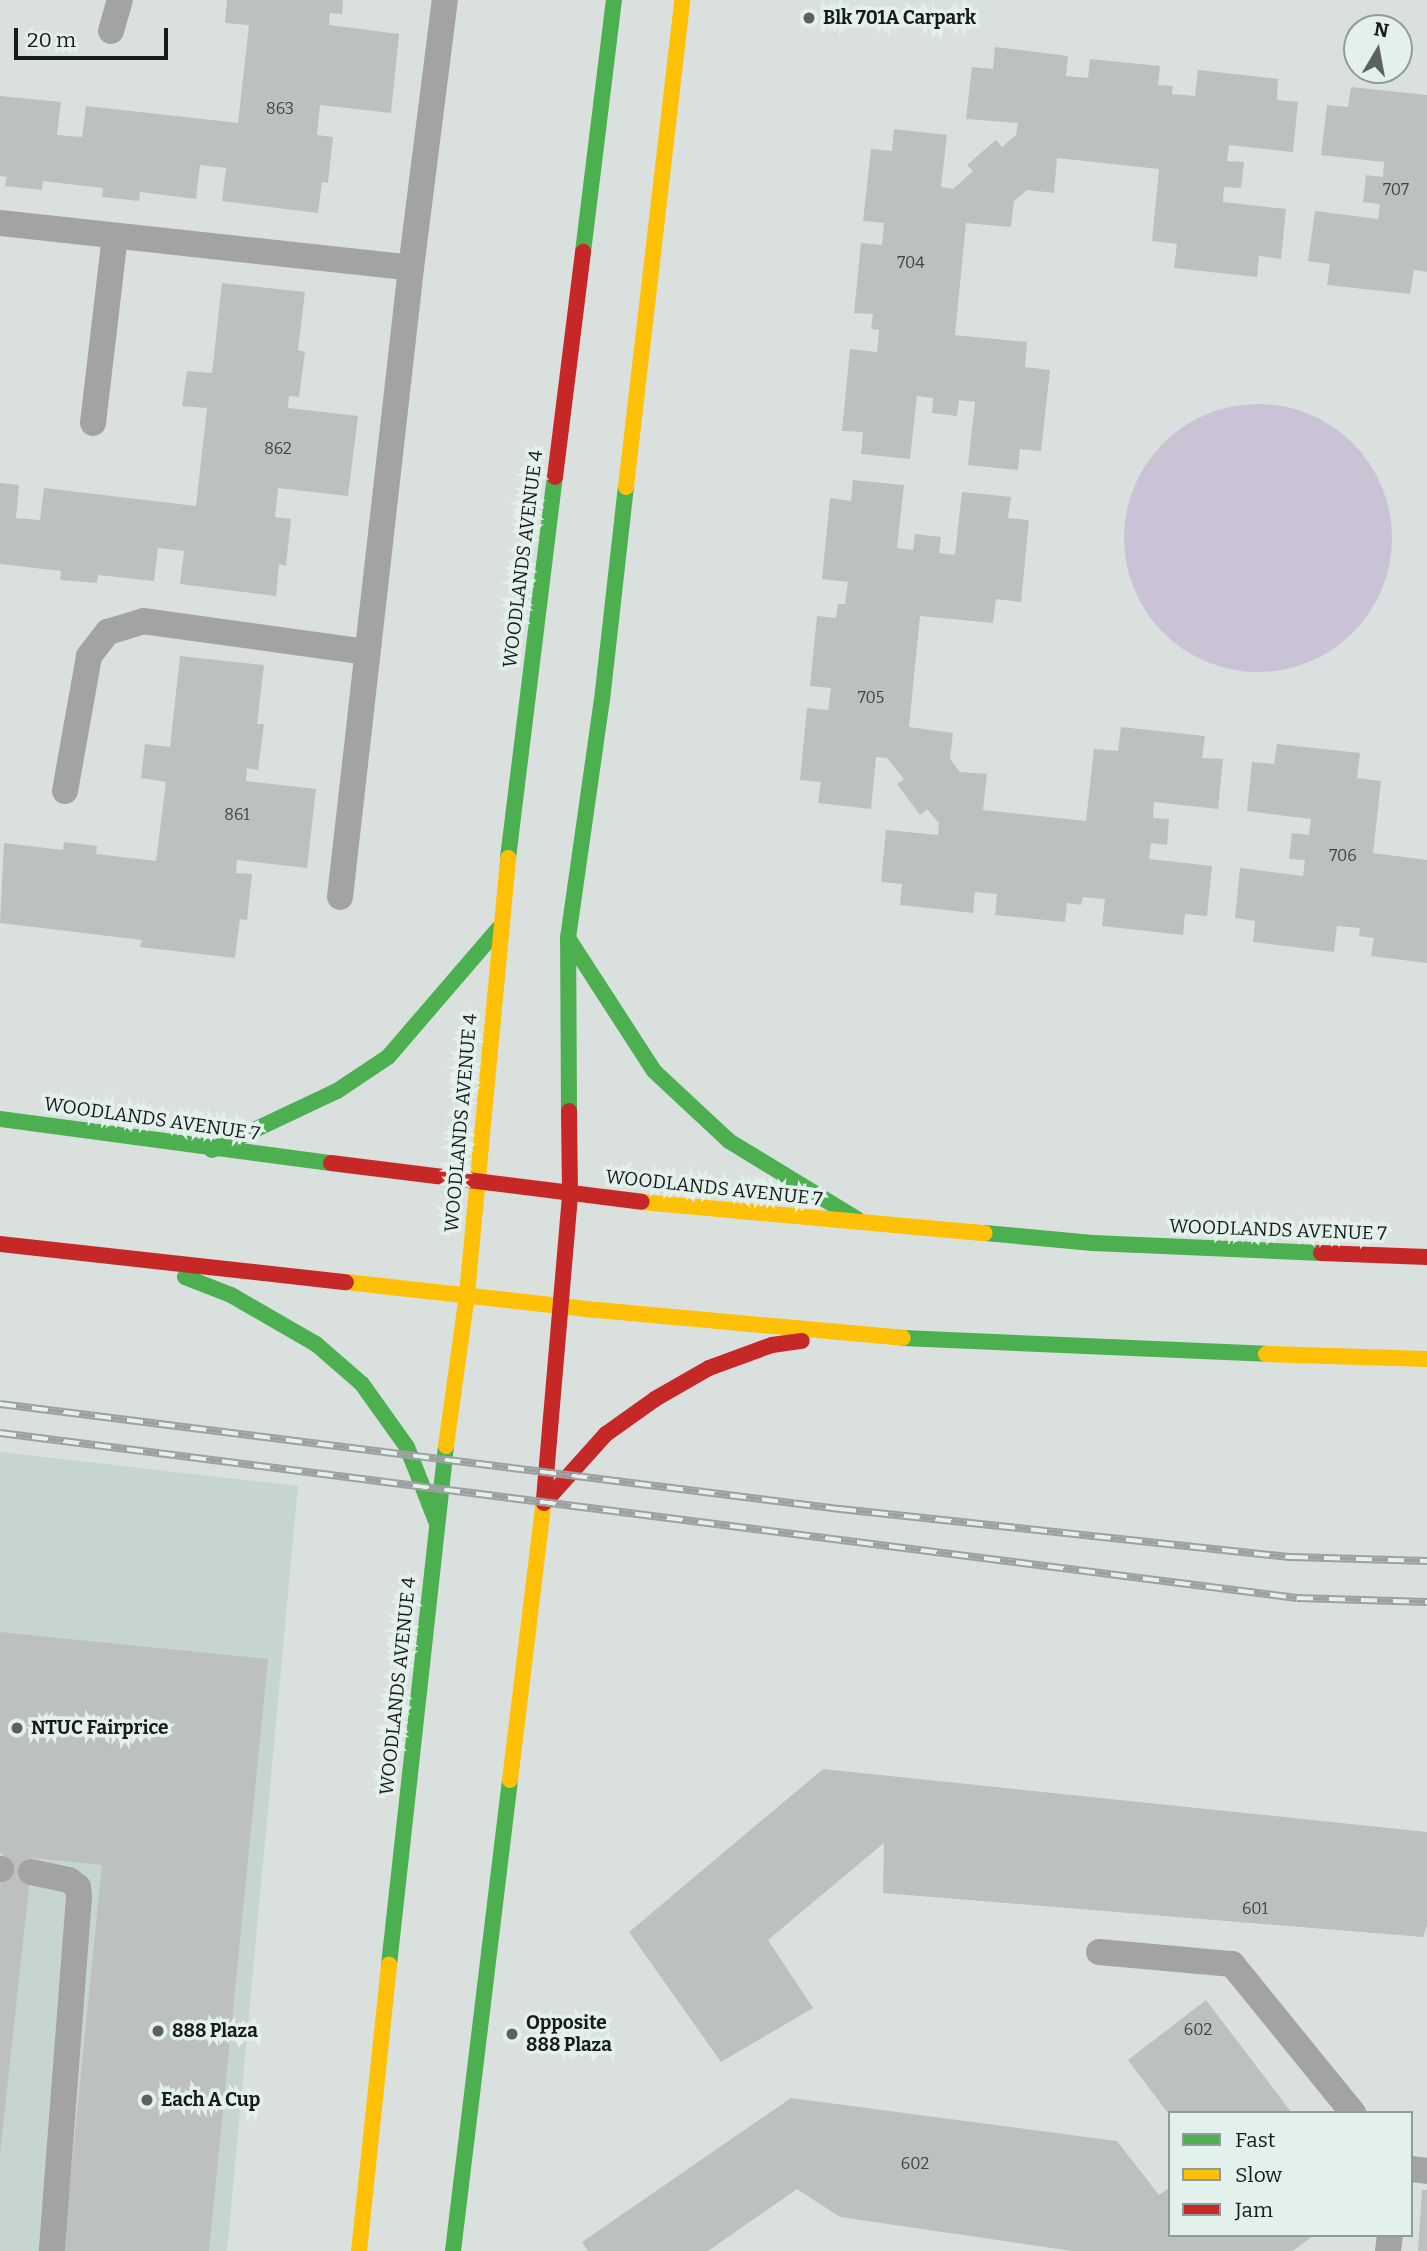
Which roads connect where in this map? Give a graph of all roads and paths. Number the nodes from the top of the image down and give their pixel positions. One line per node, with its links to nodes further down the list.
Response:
1 (120, 0): 5 (lane)
2 (445, 0): 8 (lane)
3 (614, 0): 13 (main road, WOODLANDS AVENUE 4)
4 (682, 0): 14 (main road)
5 (111, 31)
6 (0, 223): 7 (lane)
7 (115, 237): 8 (lane); 9 (lane)
8 (411, 268): 10 (lane)
9 (93, 423)
10 (366, 652): 11 (lane); 12 (lane)
11 (65, 791)
12 (340, 897)
13 (499, 928): 16 (main road); 17 (main road, WOODLANDS AVENUE 4)
14 (568, 938): 18 (main road); 19 (main road)
15 (0, 1119): 16 (main road, WOODLANDS AVENUE 7)
16 (212, 1150): 17 (main road, WOODLANDS AVENUE 7)
17 (478, 1184): 18 (main road, WOODLANDS AVENUE 7); 23 (main road, WOODLANDS AVENUE 4)
18 (570, 1193): 19 (main road, WOODLANDS AVENUE 7); 24 (main road)
19 (866, 1224): 21 (main road, WOODLANDS AVENUE 7)
20 (0, 1244): 22 (main road)
21 (1427, 1257)
22 (135, 1258): 23 (main road); 28 (main road)
23 (467, 1294): 24 (main road); 28 (main road, WOODLANDS AVENUE 4)
24 (561, 1305): 25 (main road); 27 (main road)
25 (852, 1335): 26 (main road); 27 (main road)
26 (1427, 1359)
27 (544, 1503): 34 (main road)
28 (436, 1521): 33 (main road, WOODLANDS AVENUE 4)
29 (30, 1872): 32 (lane)
30 (1100, 1952): 31 (lane)
31 (1351, 2111)
32 (52, 2251)
33 (359, 2251)
34 (453, 2251)

